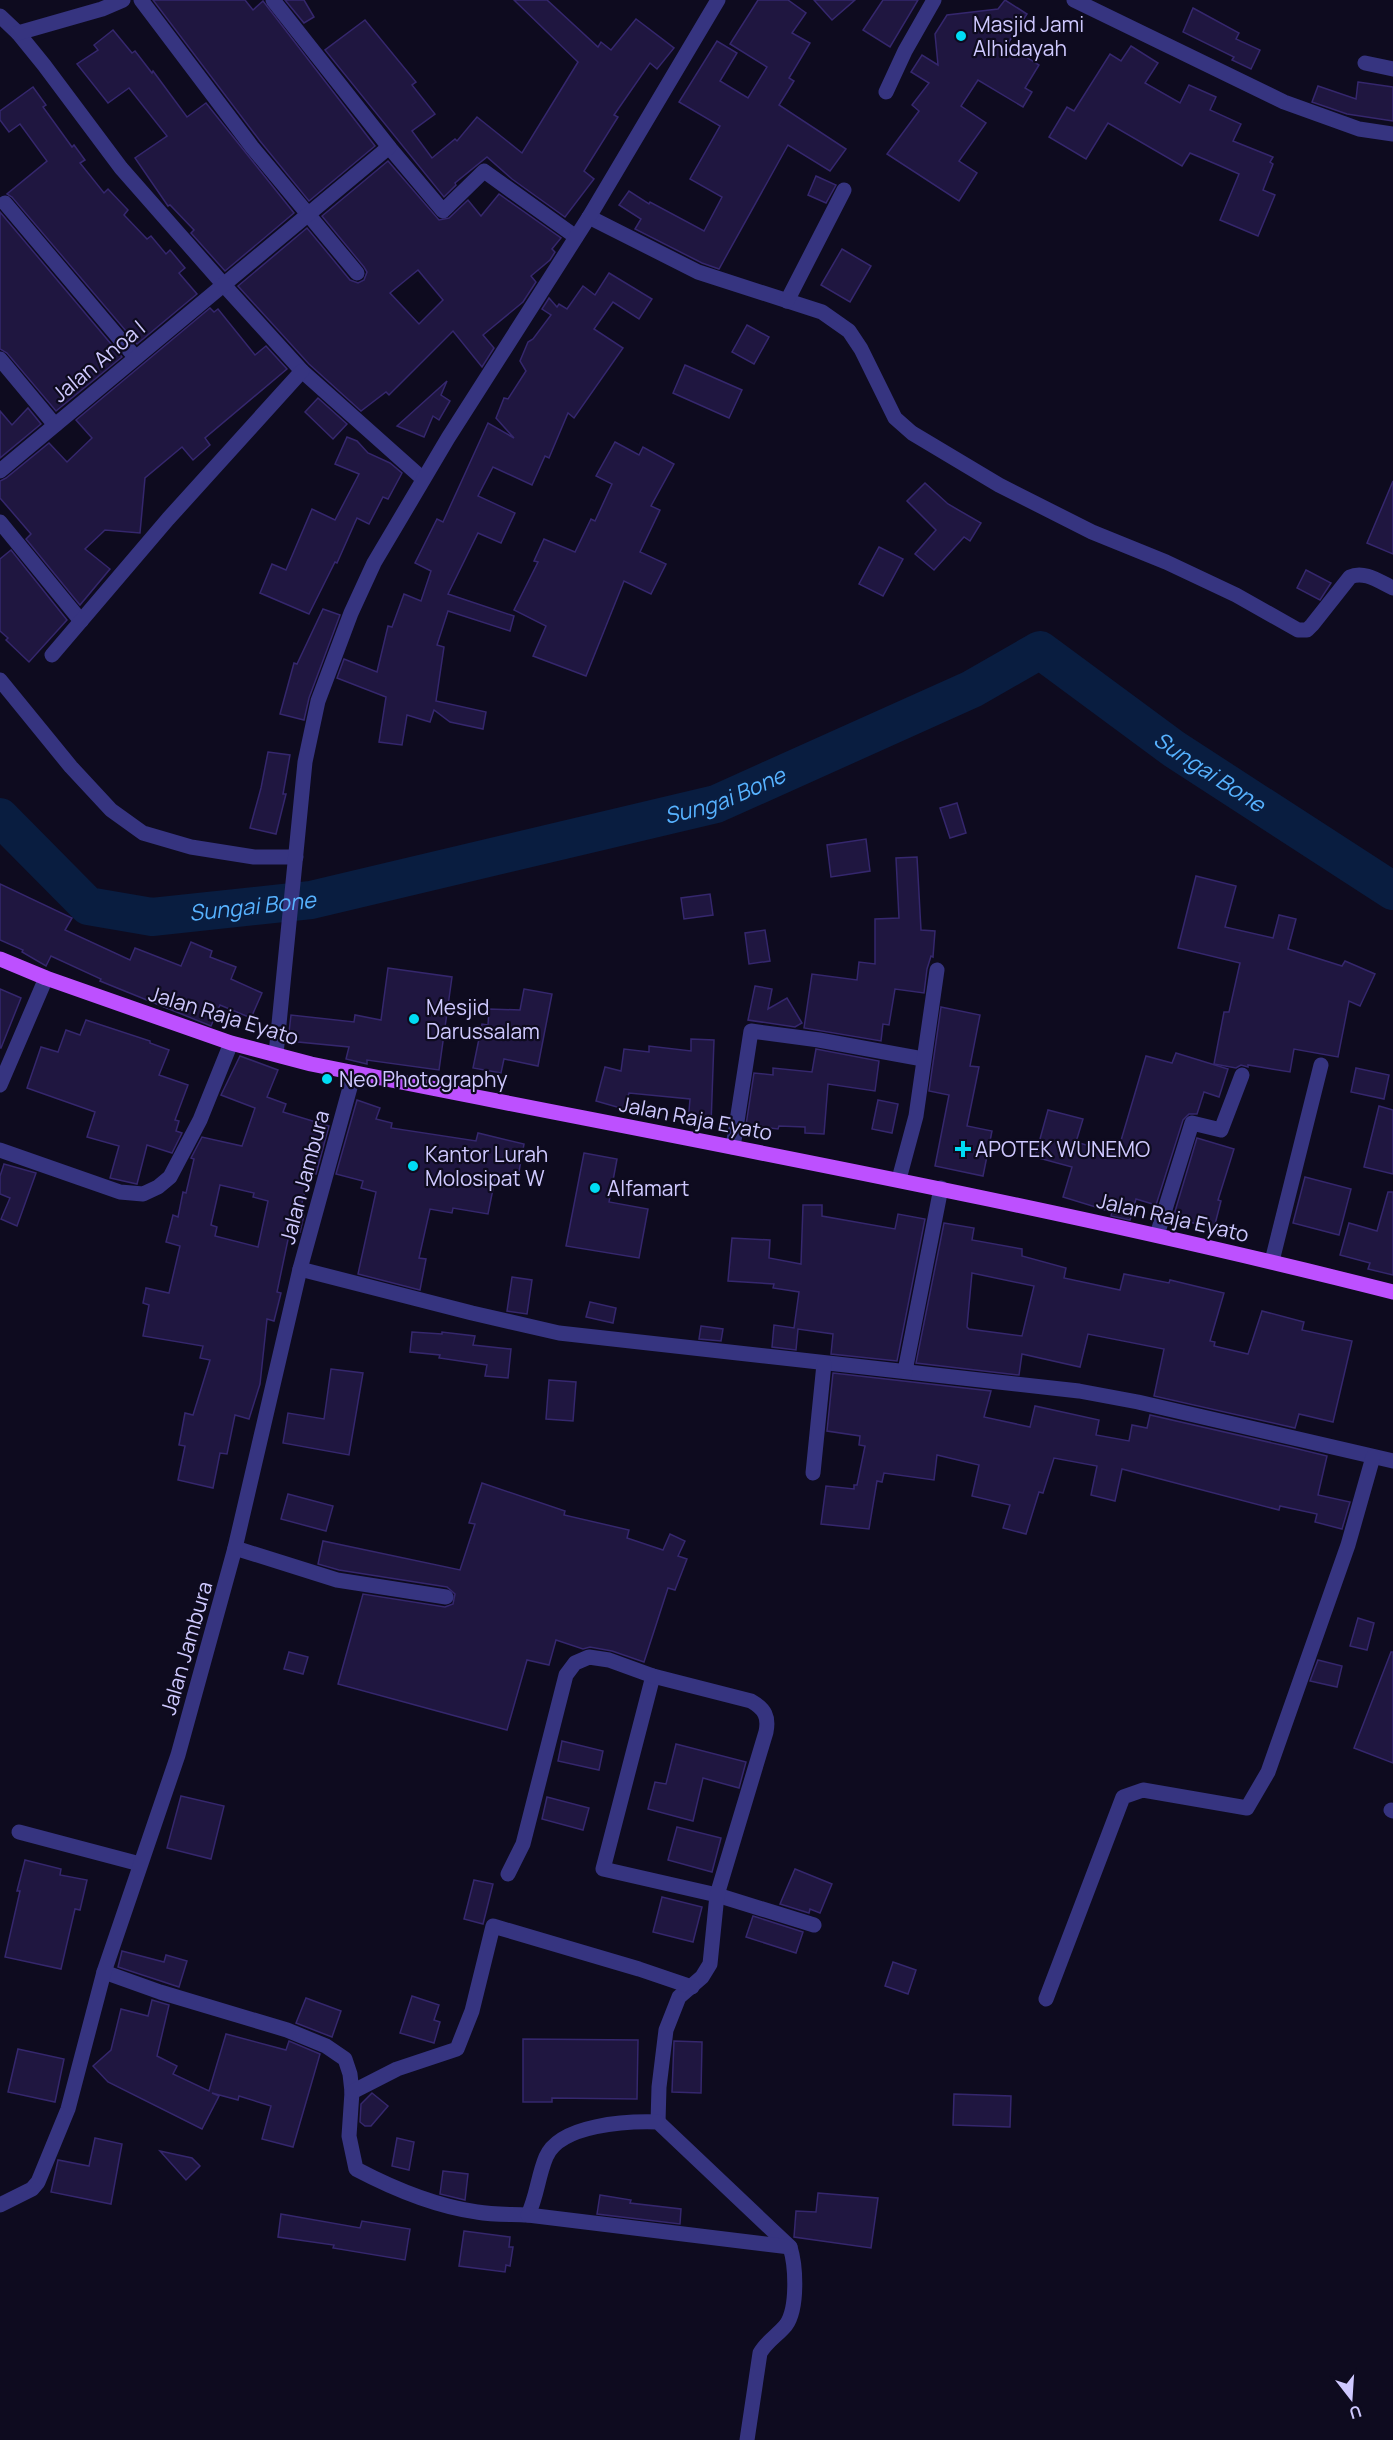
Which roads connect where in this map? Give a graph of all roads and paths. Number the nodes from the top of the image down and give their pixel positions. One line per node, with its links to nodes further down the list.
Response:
1 (123, 0): 8 (street)
2 (141, 0): 16 (street)
3 (273, 0): 13 (street)
4 (718, 0): 17 (street)
5 (934, 0): 11 (street)
6 (1074, 0): 12 (street)
7 (0, 16): 8 (street)
8 (18, 33): 20 (street)
9 (1365, 63): 10 (street)
10 (1393, 69)
11 (886, 92)
12 (1393, 134)
13 (389, 147): 16 (street, Jalan Anoa I); 18 (street)
14 (844, 190): 21 (street)
15 (5, 202): 22 (street)
16 (308, 216): 19 (street); 20 (street, Jalan Anoa I)
17 (589, 217): 18 (street); 21 (street)
18 (576, 237): 27 (street)
19 (357, 273)
20 (223, 284): 22 (street, Jalan Anoa I); 24 (street)
21 (787, 301): 29 (street)
22 (135, 357): 25 (street, Jalan Anoa I)
23 (0, 358): 25 (street)
24 (302, 371): 27 (street); 30 (street)
25 (55, 425): 26 (street, Jalan Anoa I)
26 (0, 471)
27 (423, 479): 33 (street)
28 (0, 522): 30 (street)
29 (1393, 588)
30 (81, 621): 31 (street)
31 (52, 655)
32 (0, 680): 33 (street)
33 (295, 860): 38 (street)
34 (0, 959): 36 (main road, Jalan Raja Eyato)
35 (937, 970): 39 (street)
36 (46, 978): 37 (main road, Jalan Raja Eyato); 43 (street)
37 (231, 1043): 38 (main road, Jalan Raja Eyato); 45 (street)
38 (276, 1054): 41 (main road, Jalan Raja Eyato)
39 (923, 1059): 44 (street); 46 (street)
40 (1321, 1065): 49 (street)
41 (354, 1073): 44 (main road, Jalan Raja Eyato); 50 (street, Jalan Jambura)
42 (1242, 1075): 48 (street)
43 (0, 1085)
44 (733, 1146): 46 (main road, Jalan Raja Eyato)
45 (0, 1150)
46 (899, 1179): 47 (main road, Jalan Raja Eyato)
47 (941, 1188): 48 (main road, Jalan Raja Eyato); 53 (street)
48 (1157, 1235): 49 (main road, Jalan Raja Eyato)
49 (1272, 1261): 51 (main road, Jalan Raja Eyato)
50 (300, 1269): 52 (street); 57 (street, Jalan Jambura)
51 (1393, 1292)
52 (824, 1364): 53 (street); 56 (street)
53 (905, 1371): 54 (street)
54 (1373, 1457): 55 (street); 67 (street)
55 (1393, 1461)
56 (813, 1473)
57 (235, 1548): 58 (street); 61 (street, Jalan Jambura)
58 (446, 1598)
59 (653, 1676): 62 (street); 63 (street); 63 (street)
60 (19, 1832): 61 (street)
61 (140, 1864): 65 (street, Jalan Jambura)
62 (508, 1874)
63 (717, 1895): 64 (street); 66 (street)
64 (813, 1925)
65 (104, 1972): 68 (street); 70 (street, Jalan Jambura)
66 (692, 1987): 68 (street); 69 (street)
67 (1046, 1999)
68 (352, 2092): 71 (street)
69 (658, 2122): 71 (street); 72 (street)
70 (0, 2205)
71 (528, 2215): 72 (street)
72 (790, 2247): 73 (street)
73 (747, 2440)

